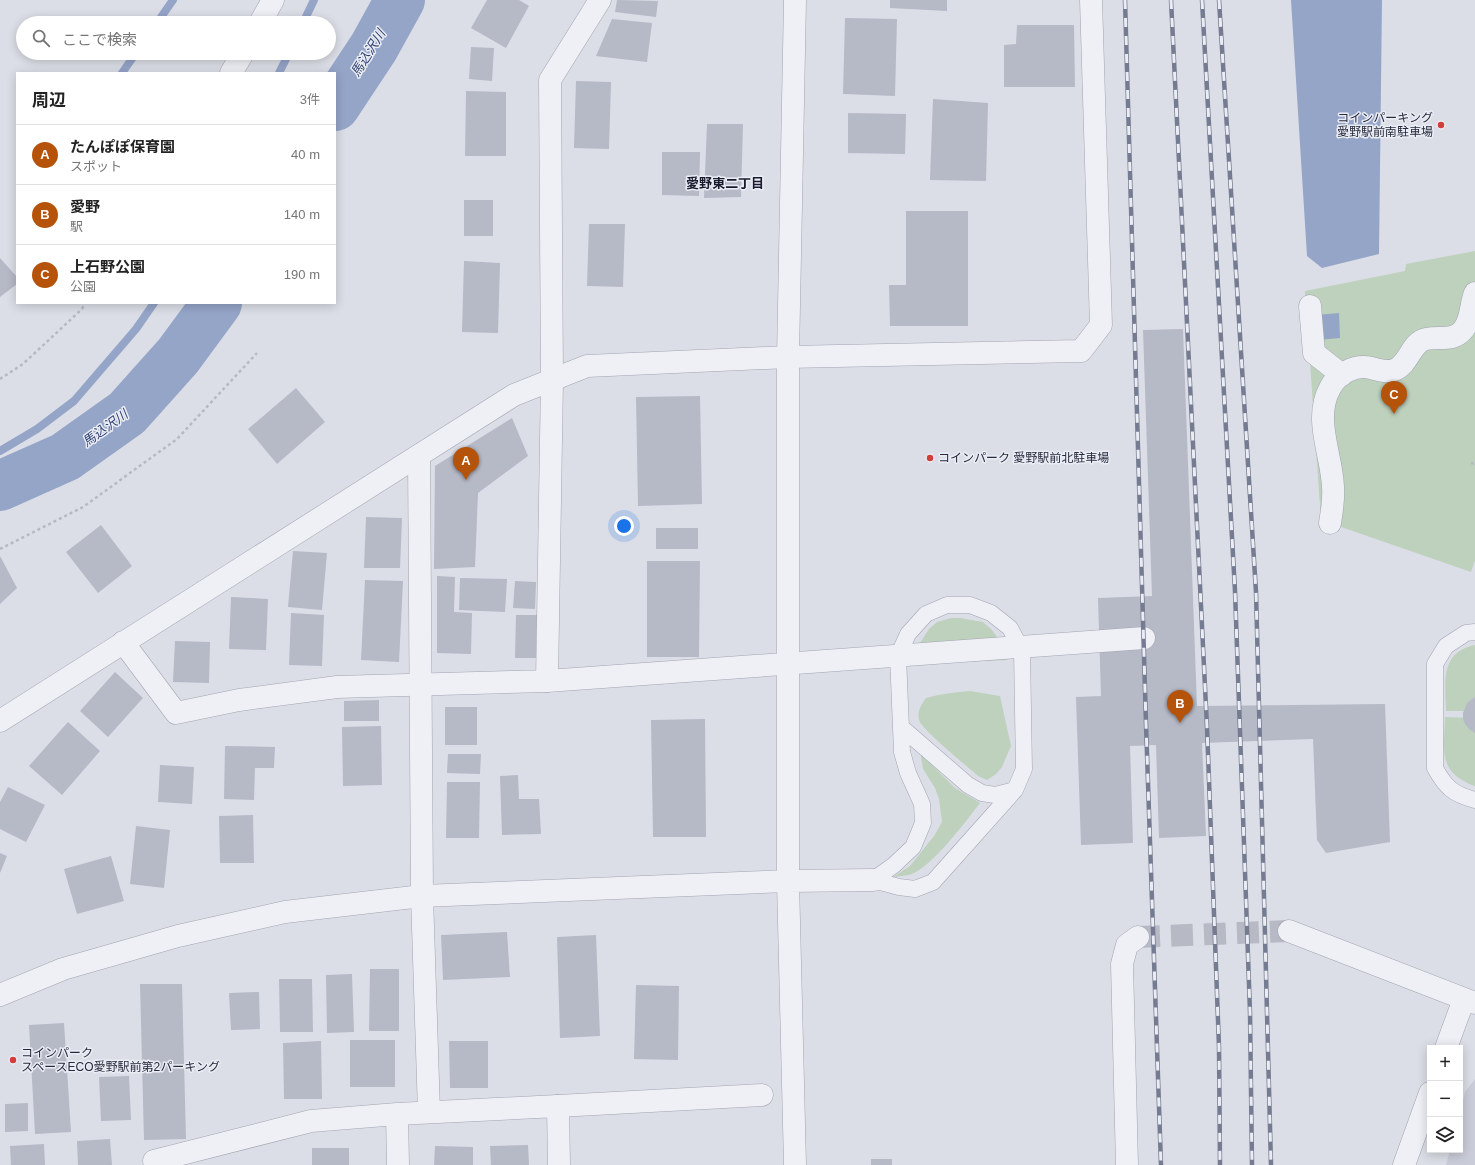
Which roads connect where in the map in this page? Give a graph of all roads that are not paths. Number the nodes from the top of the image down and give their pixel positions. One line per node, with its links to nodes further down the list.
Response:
1 (273, 0): 5 (street)
2 (600, 0): 12 (street)
3 (795, 0): 10 (street)
4 (1092, 0): 10 (street)
5 (264, 16)
6 (239, 60): 7 (street)
7 (232, 72)
8 (1475, 293): 11 (street)
9 (1310, 306): 11 (street)
10 (788, 357): 12 (street); 25 (street)
11 (1342, 375): 14 (street)
12 (552, 380): 13 (street); 18 (street)
13 (419, 456): 17 (street); 19 (street)
14 (1330, 523)
15 (1475, 632): 23 (lane)
16 (1144, 638): 18 (street)
17 (123, 642): 19 (street); 20 (street)
18 (547, 681): 19 (street)
19 (421, 684): 26 (street)
20 (0, 721)
21 (900, 727): 22 (lane); 22 (lane); 24 (lane)
22 (1015, 790): 24 (lane)
23 (1475, 800)
24 (873, 880): 25 (street)
25 (788, 881): 26 (street); 40 (street)
26 (422, 896): 29 (street); 35 (street)
27 (1289, 931): 30 (street)
28 (1138, 937): 41 (street)
29 (0, 995)
30 (1469, 1001): 31 (street)
31 (1447, 1045)
32 (762, 1095): 34 (street)
33 (1427, 1101): 42 (street)
34 (558, 1106): 35 (street); 39 (street)
35 (429, 1112): 36 (street)
36 (396, 1114): 37 (street); 38 (street)
37 (155, 1165)
38 (398, 1165)
39 (559, 1165)
40 (795, 1165)
41 (1127, 1165)
42 (1404, 1165)

